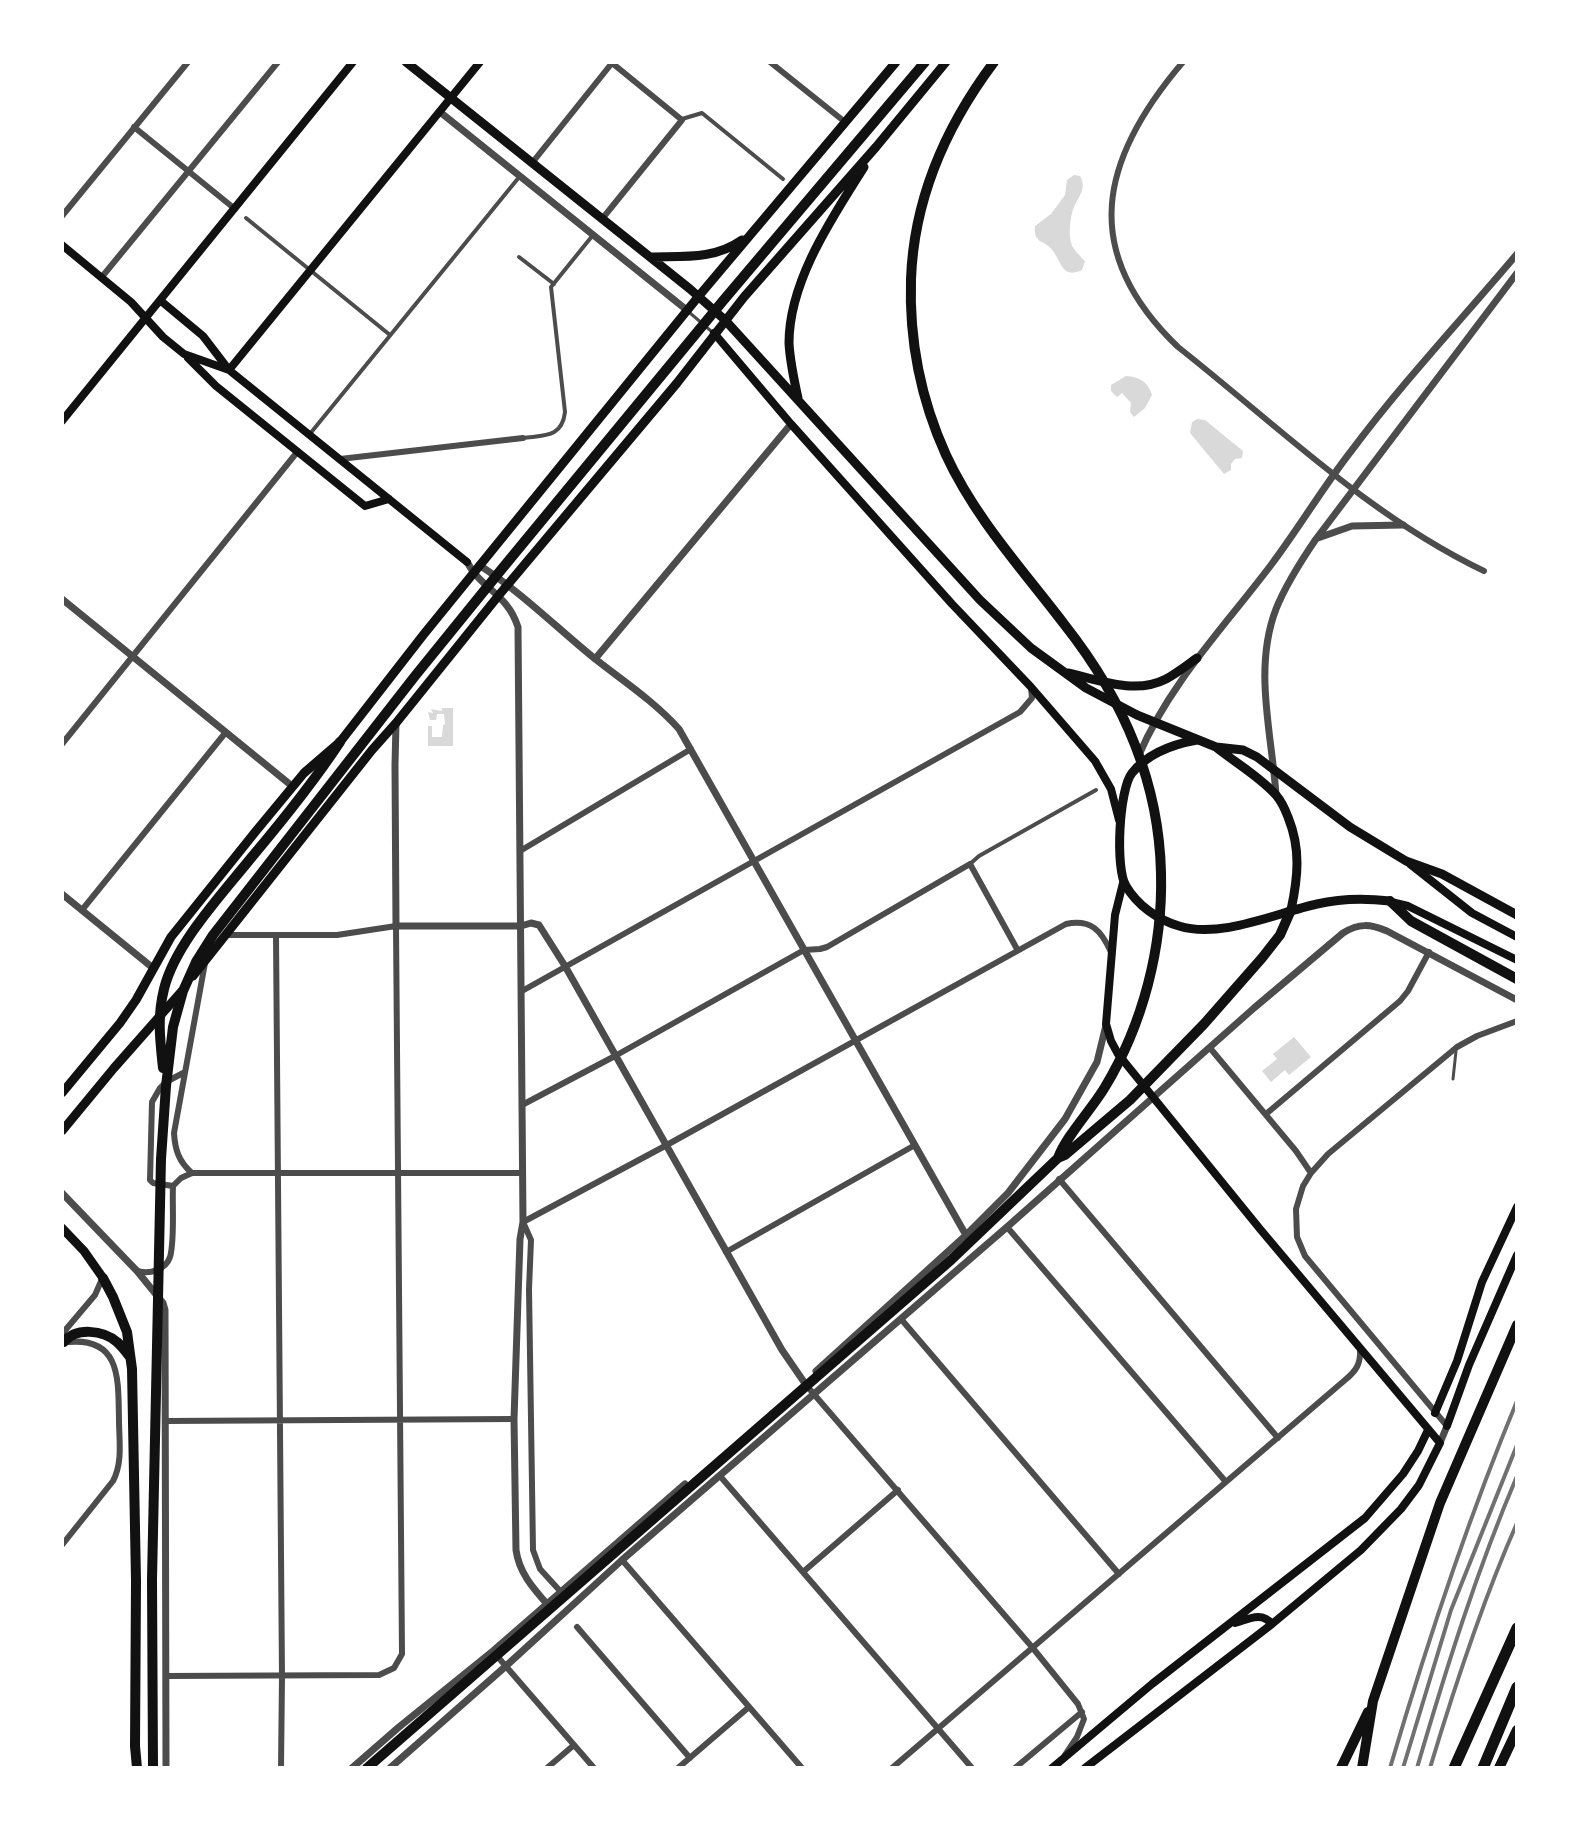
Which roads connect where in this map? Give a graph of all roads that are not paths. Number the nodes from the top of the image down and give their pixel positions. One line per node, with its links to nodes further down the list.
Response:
1 (188, 62): 17 (street)
2 (278, 62): 20 (street)
3 (353, 62): 23 (main road)
4 (406, 62): 13 (main road)
5 (480, 62): 13 (main road)
6 (770, 62): 16 (street)
7 (896, 62): 16 (main road)
8 (925, 62): 117 (highway)
9 (946, 62): 18 (main road)
10 (994, 62): 125 (highway)
11 (1183, 62): 53 (street)
12 (612, 63): 15 (street); 19 (street)
13 (451, 98): 14 (main road); 19 (main road)
14 (440, 112): 21 (street); 33 (main road)
15 (682, 120): 22 (street); 26 (street)
16 (845, 122): 27 (main road)
17 (134, 127): 20 (street); 24 (street)
18 (876, 147): 41 (main road); 46 (main road)
19 (532, 163): 26 (main road)
20 (189, 172): 23 (street); 35 (street)
21 (520, 176): 28 (street); 43 (street)
22 (783, 179)
23 (235, 209): 38 (main road)
24 (62, 216)
25 (246, 218): 33 (street)
26 (602, 219): 32 (main road)
27 (755, 232): 32 (main road); 37 (main road)
28 (593, 235): 36 (street); 39 (street)
29 (62, 245): 35 (main road)
30 (1517, 254): 53 (street)
31 (519, 257): 36 (street)
32 (650, 257): 37 (main road)
33 (311, 271): 43 (street); 45 (main road)
34 (1517, 273): 54 (street)
35 (101, 278): 40 (main road)
36 (554, 284): 50 (street)
37 (698, 297): 39 (main road); 41 (main road)
38 (161, 301): 40 (main road); 45 (main road)
39 (688, 311): 42 (lane); 59 (main road)
40 (147, 318): 44 (main road); 47 (main road)
41 (725, 320): 42 (main road); 46 (main road)
42 (714, 333): 48 (main road); 61 (main road)
43 (390, 335): 49 (street)
44 (184, 354): 45 (main road); 51 (main road)
45 (229, 370): 49 (main road)
46 (798, 402): 67 (main road)
47 (62, 421)
48 (791, 424): 66 (street); 68 (main road)
49 (309, 435): 52 (main road)
50 (523, 438): 52 (street)
51 (298, 451): 55 (main road); 64 (street)
52 (340, 459): 55 (main road)
53 (1334, 474): 54 (street); 65 (street)
54 (1354, 489): 56 (street); 57 (street)
55 (389, 499): 58 (main road)
56 (1403, 525): 57 (street); 60 (street)
57 (1316, 539): 77 (street)
58 (467, 562): 59 (street)
59 (476, 570): 61 (street); 62 (street); 73 (main road)
60 (1484, 571)
61 (507, 586): 62 (main road); 66 (street)
62 (499, 595): 69 (main road); 83 (street)
63 (62, 599): 64 (street)
64 (133, 657): 71 (street); 74 (street)
65 (1197, 658): 67 (main road); 70 (street)
66 (595, 659): 76 (street)
67 (1065, 672): 70 (main road)
68 (1031, 687): 82 (main road); 84 (street)
69 (396, 723): 93 (street); 95 (main road)
70 (1154, 723): 72 (main road); 78 (street)
71 (226, 732): 79 (street); 90 (street)
72 (1197, 740): 75 (main road); 78 (main road)
73 (340, 742): 79 (main road); 117 (highway)
74 (62, 744)
75 (1216, 747): 77 (main road); 81 (main road)
76 (691, 749): 83 (street); 84 (street)
77 (1274, 770): 81 (street); 85 (main road)
78 (1131, 774): 82 (main road)
79 (292, 786): 105 (main road)
80 (1096, 790): 86 (street)
81 (1276, 795): 91 (main road)
82 (1121, 825): 87 (main road)
83 (520, 851): 94 (street)
84 (754, 861): 99 (street); 104 (street)
85 (1406, 861): 92 (main road); 97 (main road)
86 (970, 864): 98 (street); 99 (street)
87 (1123, 883): 91 (main road); 100 (main road)
88 (62, 894): 90 (street)
89 (1390, 901): 91 (main road); 103 (main road); 106 (highway)
90 (82, 910): 105 (street)
91 (1291, 910): 125 (highway)
92 (1517, 915)
93 (396, 926): 94 (street); 96 (street); 128 (street)
94 (521, 926): 104 (street); 107 (street)
95 (225, 935): 96 (street); 102 (main road)
96 (276, 935): 127 (street)
97 (1517, 937)
98 (1017, 949): 100 (street); 111 (street)
99 (804, 950): 111 (street); 114 (street)
100 (1111, 952): 110 (main road)
101 (1429, 952): 108 (street); 113 (street); 121 (street)
102 (205, 960): 115 (street); 122 (main road)
103 (1517, 960)
104 (565, 966): 107 (street); 114 (street)
105 (153, 968): 118 (main road)
106 (1517, 979)
107 (522, 991): 120 (street)
108 (1517, 1000)
109 (1517, 1021): 112 (street)
110 (1106, 1024): 119 (main road); 138 (street)
111 (855, 1040): 123 (street); 124 (street)
112 (1457, 1047): 116 (lane); 130 (street)
113 (1210, 1048): 119 (street); 121 (street)
114 (615, 1056): 120 (street); 124 (street)
115 (185, 1072): 126 (street); 132 (street)
116 (1453, 1079)
117 (166, 1086): 190 (highway)
118 (62, 1093)
119 (1153, 1097): 131 (street); 147 (main road)
120 (522, 1105): 129 (street)
121 (1266, 1114): 130 (street)
122 (62, 1131)
123 (915, 1145): 138 (street); 140 (street)
124 (665, 1146): 135 (street); 140 (street)
125 (1058, 1158): 193 (highway)
126 (192, 1173): 127 (street); 132 (street)
127 (278, 1173): 128 (street); 153 (street)
128 (398, 1173): 129 (street); 154 (street)
129 (523, 1173): 135 (street)
130 (1311, 1173): 151 (street)
131 (1059, 1179): 136 (street); 158 (street)
132 (173, 1186): 142 (street)
133 (62, 1193): 142 (street)
134 (1517, 1207): 151 (main road)
135 (523, 1222): 152 (street); 167 (street)
136 (1007, 1227): 139 (street); 161 (street)
137 (62, 1228): 143 (main road)
138 (966, 1235): 139 (street); 149 (street)
139 (979, 1251): 144 (street)
140 (726, 1252): 149 (street)
141 (1517, 1255): 156 (main road)
142 (137, 1271): 155 (street)
143 (103, 1278): 146 (street); 148 (highway)
144 (901, 1319): 150 (street); 166 (street)
145 (1517, 1325): 179 (highway)
146 (63, 1340): 148 (highway); 163 (street)
147 (1360, 1349): 157 (main road); 158 (street)
148 (132, 1364): 189 (highway)
149 (804, 1382): 150 (street); 167 (street)
150 (814, 1394): 160 (street); 162 (street)
151 (1435, 1413): 156 (street); 157 (street)
152 (514, 1419): 154 (street); 168 (street)
153 (280, 1420): 154 (street); 155 (street); 177 (street)
154 (401, 1420): 177 (street)
155 (165, 1421): 176 (street)
156 (1447, 1426): 159 (street)
157 (1428, 1430): 159 (main road); 169 (main road)
158 (1278, 1438): 161 (street)
159 (1440, 1443): 170 (main road)
160 (720, 1476): 164 (street); 165 (street)
161 (1226, 1482): 166 (street)
162 (898, 1490): 165 (street); 173 (street)
163 (62, 1545)
164 (622, 1560): 175 (street); 180 (street)
165 (803, 1572): 182 (street)
166 (1119, 1574): 173 (street)
167 (561, 1592): 168 (street)
168 (547, 1604): 174 (street)
169 (1230, 1624): 170 (main road); 186 (main road)
170 (1272, 1624): 203 (main road)
171 (577, 1627): 185 (street)
172 (1517, 1628): 206 (highway)
173 (1032, 1647): 181 (street); 182 (street)
174 (493, 1651): 175 (street); 192 (street)
175 (506, 1666): 184 (street); 194 (street)
176 (166, 1676): 177 (street); 191 (street)
177 (282, 1676): 188 (street)
178 (1517, 1687): 207 (highway)
179 (1373, 1701): 204 (highway); 205 (highway)
180 (749, 1707): 185 (street); 187 (street)
181 (1082, 1712): 186 (street); 201 (street)
182 (938, 1729): 199 (street); 200 (street)
183 (1517, 1730): 208 (highway)
184 (574, 1745): 195 (street); 196 (street)
185 (690, 1758): 197 (street)
186 (1063, 1759): 202 (main road)
187 (799, 1765): 198 (street)
188 (280, 1767)
189 (137, 1768)
190 (153, 1768)
191 (166, 1768)
192 (352, 1768)
193 (367, 1768)
194 (390, 1768)
195 (547, 1768)
196 (594, 1768)
197 (678, 1768)
198 (789, 1768)
199 (892, 1768)
200 (972, 1768)
201 (1015, 1768)
202 (1052, 1768)
203 (1085, 1768)
204 (1341, 1768)
205 (1362, 1768)
206 (1454, 1768)
207 (1483, 1768)
208 (1499, 1768)

